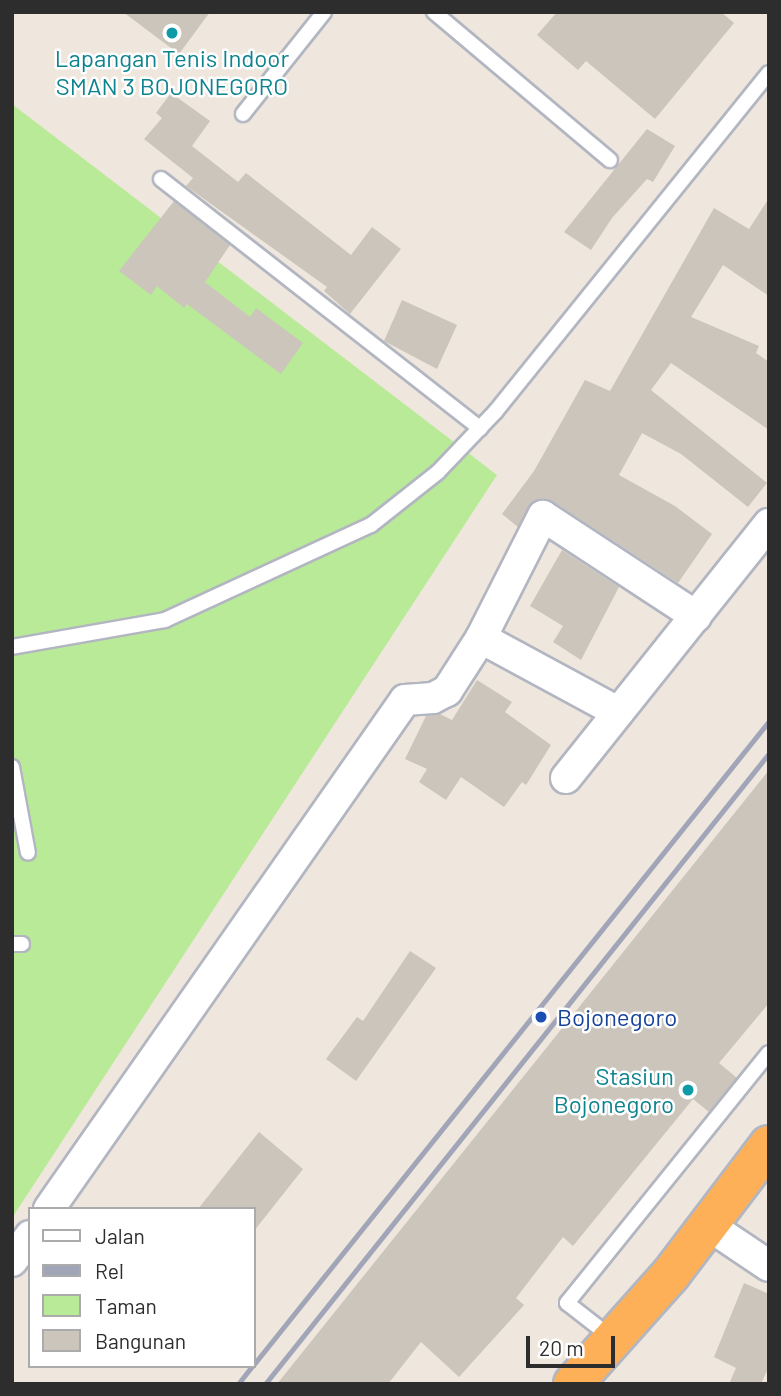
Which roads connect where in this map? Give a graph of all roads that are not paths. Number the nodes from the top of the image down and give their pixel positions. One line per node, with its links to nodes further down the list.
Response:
1 (324, 12): 4 (lane)
2 (435, 12): 5 (lane)
3 (769, 73): 7 (lane)
4 (243, 114)
5 (610, 160)
6 (161, 179): 7 (lane)
7 (480, 428): 11 (lane)
8 (769, 524): 9 (street)
9 (696, 616): 10 (street); 12 (street)
10 (481, 638): 12 (street); 18 (street)
11 (12, 647)
12 (618, 712): 14 (street)
13 (12, 766): 15 (lane)
14 (566, 778)
15 (28, 853)
16 (769, 1052): 23 (lane)
17 (769, 1145): 19 (highway)
18 (50, 1207)
19 (708, 1225): 22 (street); 23 (highway)
20 (28, 1239): 21 (street)
21 (12, 1261)
22 (769, 1266)
23 (613, 1339): 24 (highway)
24 (573, 1384)

